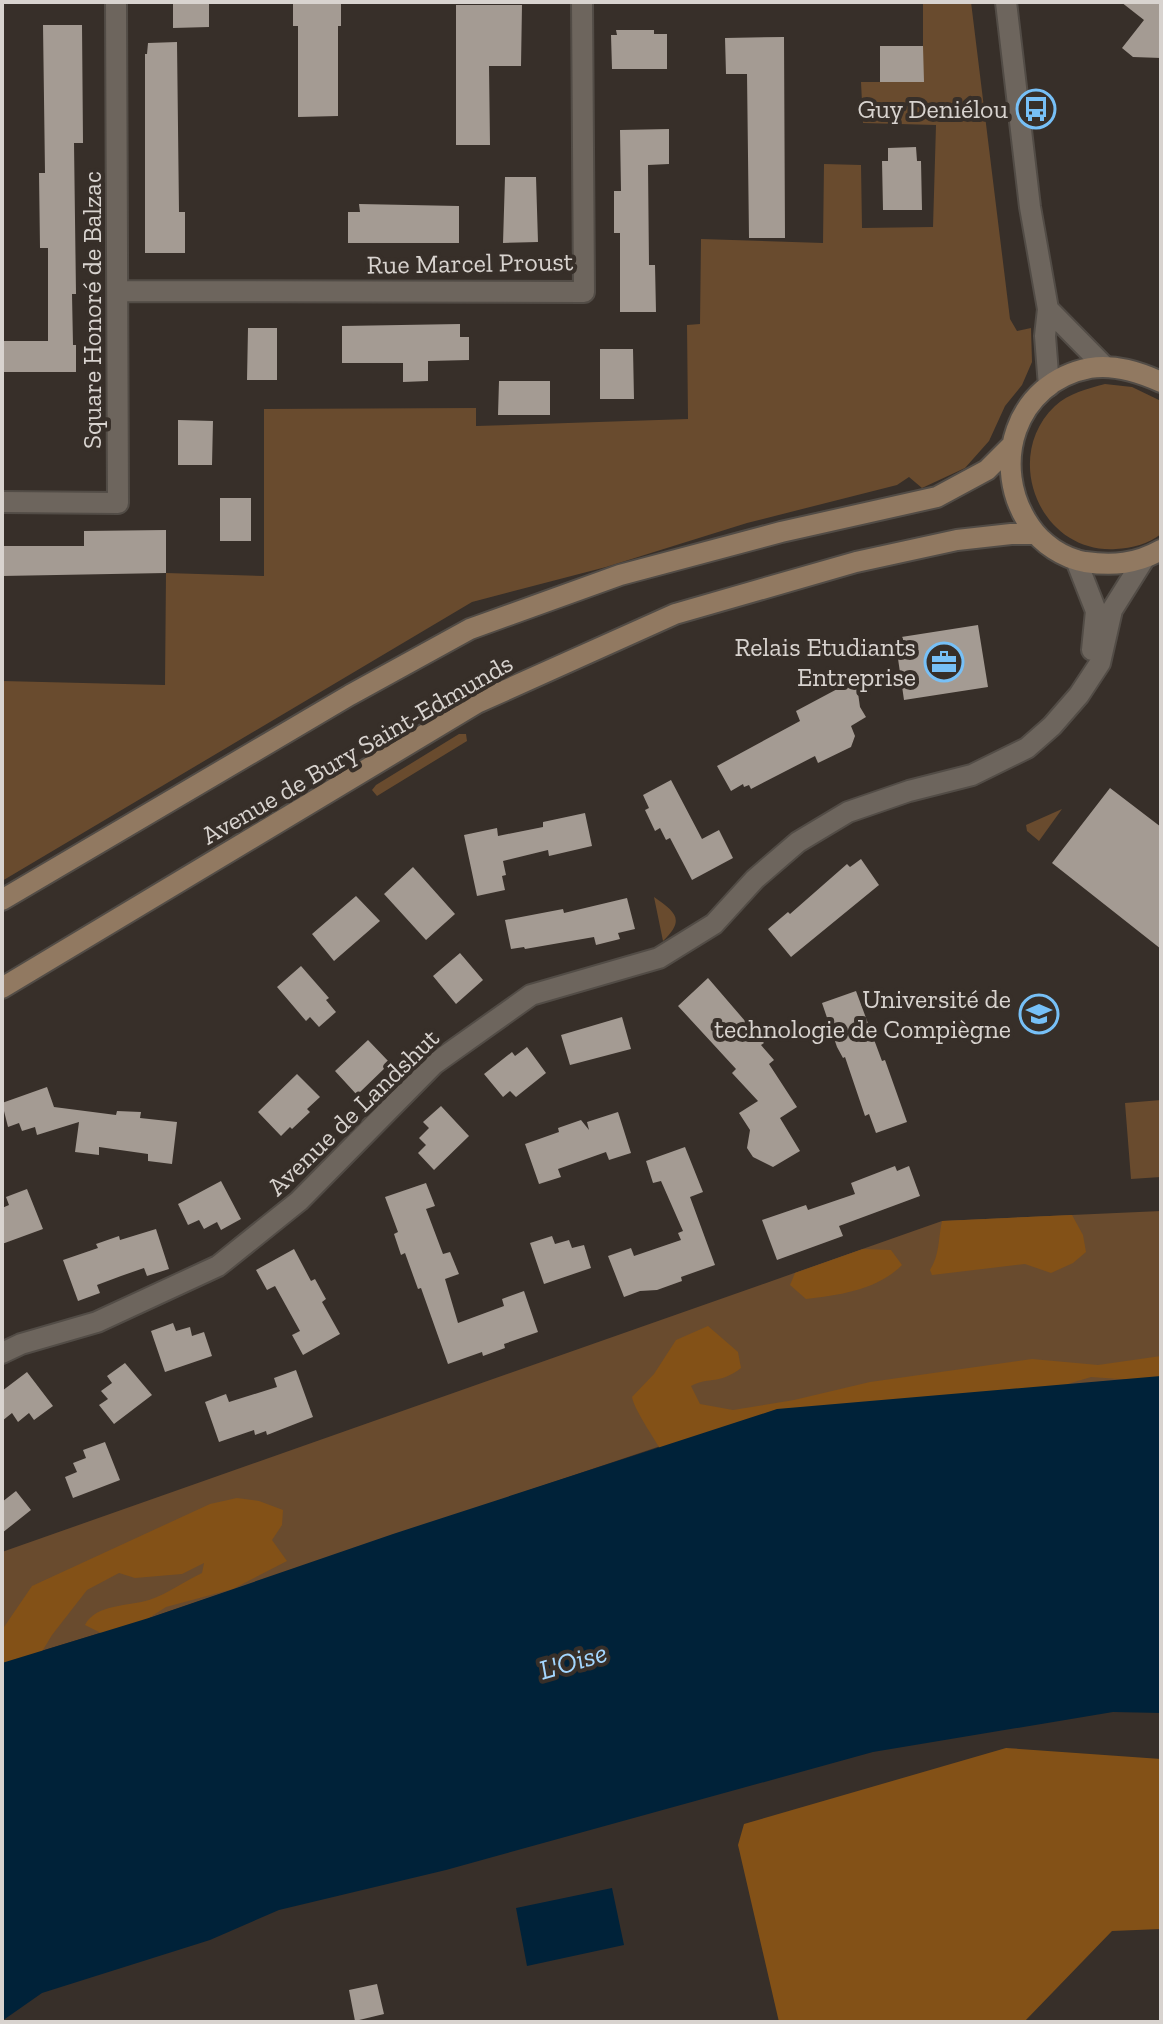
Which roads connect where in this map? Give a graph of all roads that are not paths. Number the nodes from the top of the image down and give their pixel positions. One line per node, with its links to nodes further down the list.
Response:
1 (116, 2): 4 (street, Square Honoré de Balzac)
2 (582, 2): 4 (street, Rue Marcel Proust)
3 (1006, 2): 5 (street)
4 (118, 291): 10 (street, Square Honoré de Balzac)
5 (1048, 309): 6 (street); 8 (street)
6 (1105, 367): 7 (main road); 8 (main road)
7 (1161, 382)
8 (1049, 386): 9 (main road)
9 (1010, 447): 11 (main road); 15 (main road, Avenue de Bury Saint-Edmunds)
10 (2, 502)
11 (1036, 534): 13 (main road); 16 (main road, Avenue de Bury Saint-Edmunds)
12 (1153, 555): 13 (main road); 14 (street, Avenue de Landshut)
13 (1076, 560): 14 (street)
14 (1090, 678): 17 (street, Avenue de Landshut)
15 (2, 900)
16 (2, 988)
17 (2, 1353)

